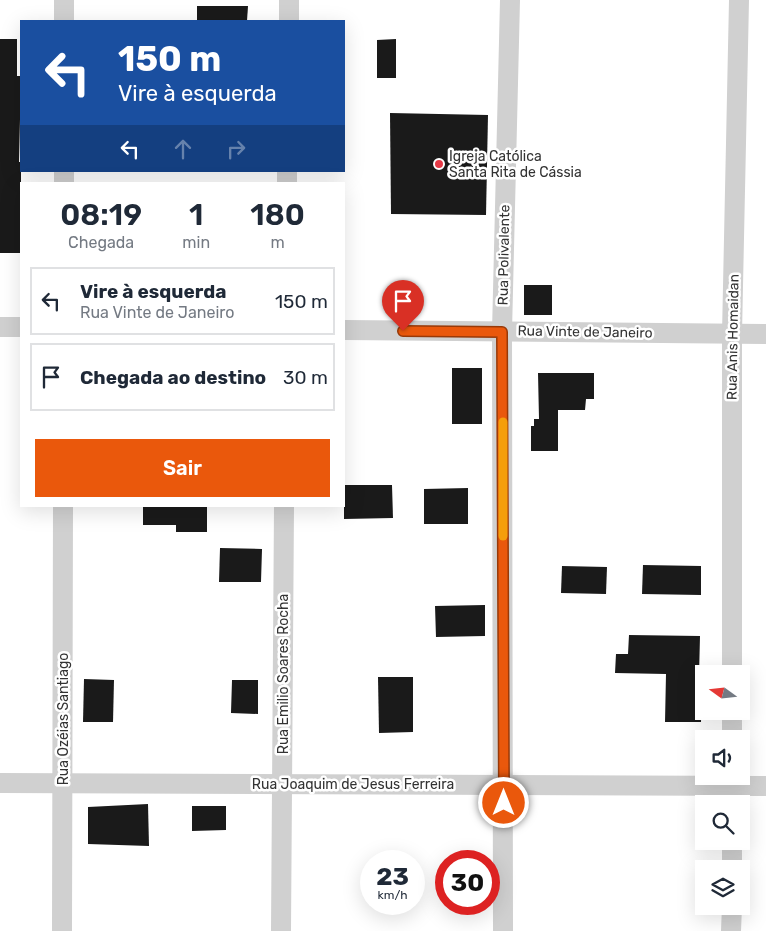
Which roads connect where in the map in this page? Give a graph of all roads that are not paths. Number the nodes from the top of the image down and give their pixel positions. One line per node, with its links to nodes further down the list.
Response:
1 (64, 0): 5 (street)
2 (289, 0): 6 (street)
3 (510, 0): 10 (street, Rua Polivalente)
4 (739, 0): 11 (street, Rua Anis Homaidan)
5 (64, 20)
6 (289, 20)
7 (0, 326): 8 (street)
8 (20, 327)
9 (345, 330): 10 (street, Rua Vinte de Janeiro)
10 (502, 332): 11 (street, Rua Vinte de Janeiro); 19 (street, Rua Polivalente)
11 (732, 334): 12 (street, Rua Vinte de Janeiro); 15 (street, Rua Anis Homaidan)
12 (766, 334)
13 (63, 507): 17 (street, Rua Ozéias Santiago)
14 (284, 507): 18 (street, Rua Emilio Soares Rocha)
15 (732, 665)
16 (0, 783): 17 (street, Rua Joaquim de Jesus Ferreira)
17 (62, 783): 18 (street, Rua Joaquim de Jesus Ferreira); 23 (street, Rua Ozéias Santiago)
18 (283, 784): 19 (street, Rua Joaquim de Jesus Ferreira); 24 (street, Rua Emilio Soares Rocha)
19 (504, 785): 21 (street, Rua Joaquim de Jesus Ferreira); 25 (street, Rua Polivalente)
20 (766, 786): 21 (street, Rua Joaquim de Jesus Ferreira)
21 (732, 789)
22 (732, 915): 26 (street)
23 (62, 931)
24 (281, 931)
25 (504, 931)
26 (732, 931)

